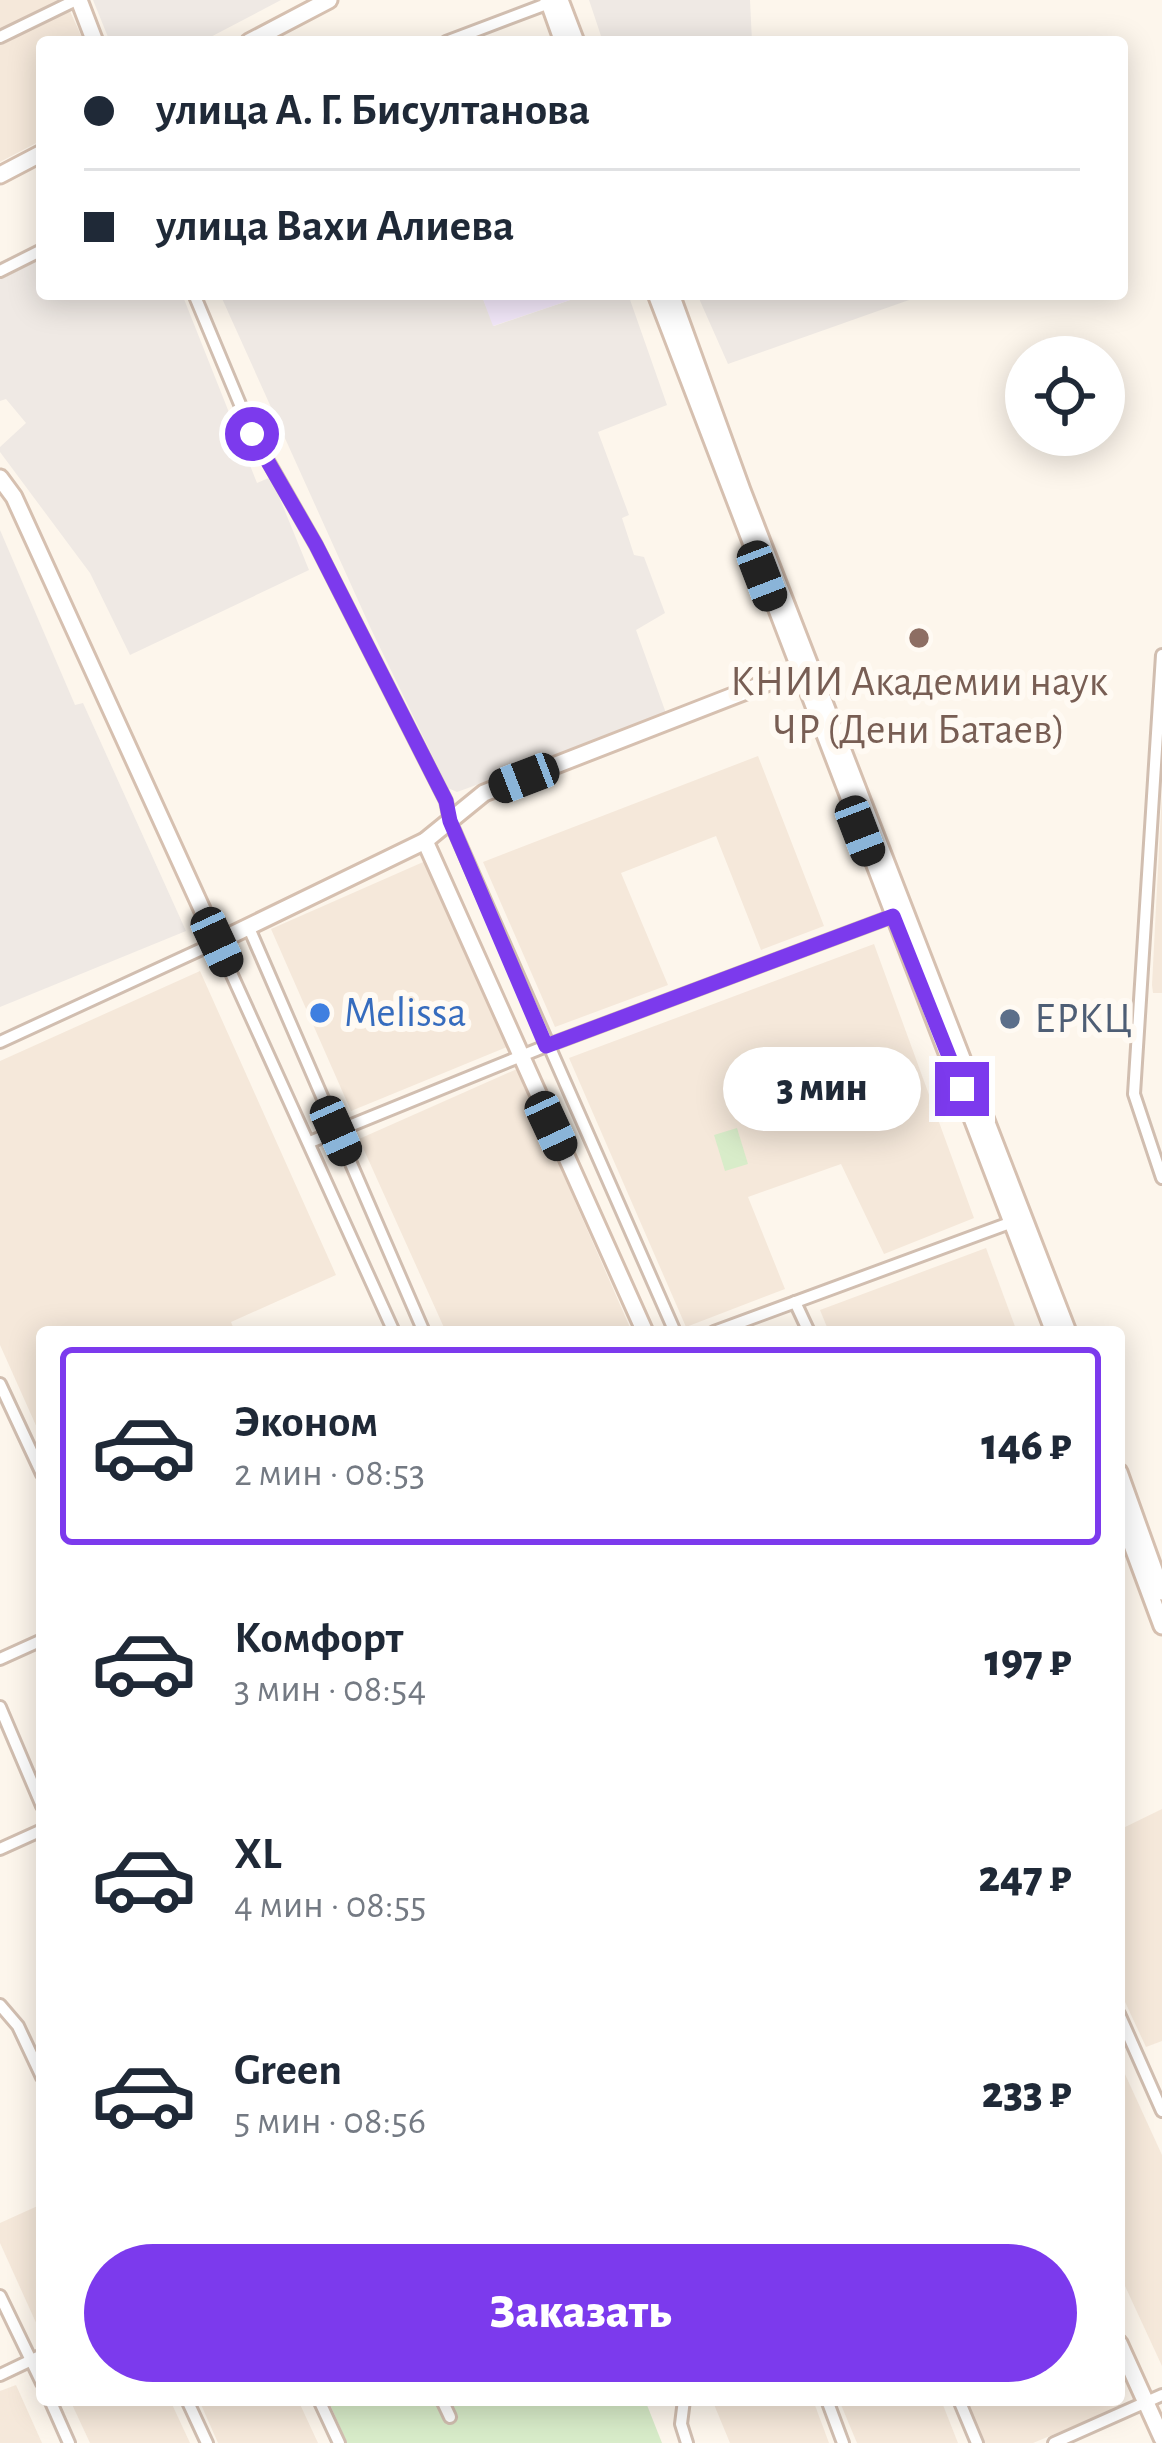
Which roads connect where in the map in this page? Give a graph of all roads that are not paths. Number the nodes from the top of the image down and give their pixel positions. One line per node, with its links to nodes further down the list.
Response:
1 (77, 0): 4 (main road); 9 (street)
2 (329, 0): 5 (main road)
3 (552, 1): 6 (street); 7 (main road); 8 (main road)
4 (92, 36)
5 (260, 36)
6 (462, 36)
7 (561, 36)
8 (572, 36)
9 (0, 37)
10 (36, 156): 11 (main road)
11 (0, 175)
12 (36, 253): 13 (street)
13 (0, 271)
14 (196, 300): 20 (street)
15 (658, 300): 19 (main road)
16 (672, 300): 19 (main road)
17 (0, 478): 24 (main road)
18 (1162, 655): 30 (street)
19 (804, 668): 20 (main road); 22 (main road); 32 (main road)
20 (450, 821): 21 (main road); 26 (street)
21 (425, 841): 23 (main road); 27 (main road)
22 (893, 916): 26 (street); 32 (main road)
23 (249, 928): 24 (main road); 28 (street)
24 (217, 942): 25 (street); 29 (street)
25 (0, 1042)
26 (546, 1046): 27 (street); 37 (street)
27 (520, 1057): 28 (street); 36 (main road)
28 (336, 1131): 29 (street); 35 (street)
29 (310, 1142): 34 (street)
30 (1159, 1163): 31 (street)
31 (1162, 1178)
32 (1019, 1220): 33 (street); 40 (main road); 41 (main road)
33 (795, 1302): 38 (street); 39 (street)
34 (391, 1326)
35 (421, 1326)
36 (641, 1326)
37 (671, 1326)
38 (730, 1326)
39 (806, 1326)
40 (1052, 1326)
41 (1065, 1326)
42 (0, 1384): 43 (street)
43 (36, 1461)
44 (1125, 1489): 46 (main road)
45 (1125, 1526): 47 (main road)
46 (1162, 1592)
47 (1162, 1626)
48 (36, 1643): 49 (street)
49 (0, 1659)
50 (0, 1707): 51 (street)
51 (36, 1792)
52 (36, 1833): 53 (street)
53 (0, 1849)
54 (0, 2005): 56 (street)
55 (1125, 2030): 57 (street)
56 (36, 2064)
57 (1162, 2111)
58 (0, 2296): 59 (street)
59 (36, 2356)
60 (1125, 2357): 64 (main road)
61 (36, 2358): 62 (street)
62 (0, 2374)
63 (1162, 2395): 64 (street)
64 (1145, 2403): 73 (main road); 80 (street)
65 (53, 2406): 74 (street)
66 (190, 2406): 75 (street)
67 (322, 2406): 76 (street)
68 (445, 2406): 72 (street)
69 (683, 2406): 77 (street)
70 (829, 2406): 78 (street)
71 (962, 2406): 79 (street)
72 (450, 2417)
73 (1162, 2438)
74 (69, 2443)
75 (207, 2443)
76 (339, 2443)
77 (687, 2443)
78 (843, 2443)
79 (977, 2443)
80 (1054, 2443)

